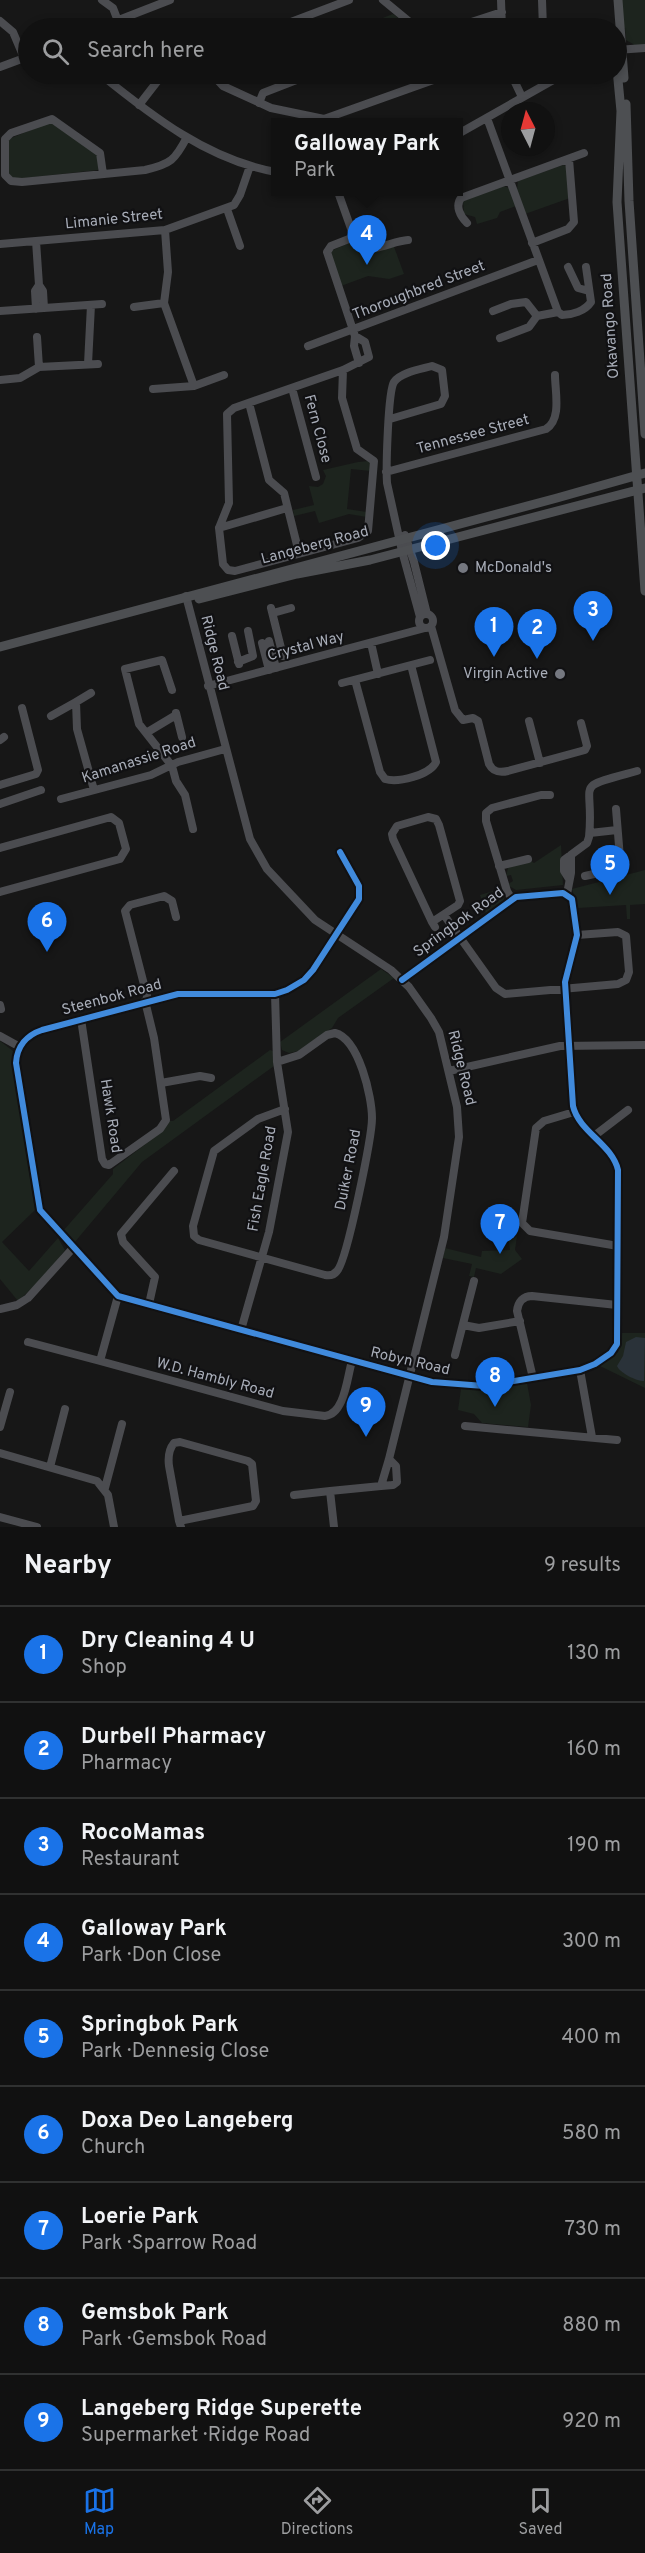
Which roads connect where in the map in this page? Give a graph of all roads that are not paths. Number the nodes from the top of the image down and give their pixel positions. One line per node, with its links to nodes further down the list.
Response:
1 (102, 0): 10 (street)
2 (170, 0): 11 (street)
3 (349, 0): 12 (street)
4 (383, 0): 13 (street)
5 (501, 0): 9 (street)
6 (542, 0): 16 (street)
7 (613, 0): 17 (main road)
8 (618, 0): 18 (main road, Okavango Road)
9 (502, 12): 14 (street); 15 (street)
10 (117, 18)
11 (125, 18)
12 (301, 18)
13 (405, 18)
14 (484, 18)
15 (502, 18)
16 (543, 18)
17 (614, 18)
18 (618, 18)
19 (0, 21): 20 (street)
20 (18, 42)
21 (645, 48): 22 (street)
22 (627, 51)
23 (18, 60): 24 (street)
24 (0, 68)
25 (113, 84): 36 (street)
26 (155, 84): 36 (street)
27 (221, 84): 35 (street)
28 (286, 84): 35 (street)
29 (422, 84): 37 (street)
30 (516, 84): 34 (street)
31 (546, 84): 34 (street)
32 (620, 84): 90 (main road, Okavango Road)
33 (623, 84): 88 (main road, Okavango Road)
34 (522, 97): 39 (street)
35 (259, 103): 38 (street)
36 (139, 105): 41 (street)
37 (328, 118)
38 (328, 118)
39 (487, 118): 40 (street); 47 (street)
40 (463, 132)
41 (187, 137): 44 (street); 46 (street)
42 (584, 153): 43 (street)
43 (569, 159): 47 (street); 55 (street)
44 (250, 166): 45 (street); 49 (street)
45 (271, 171)
46 (103, 174): 46 (street)
47 (510, 180): 50 (street); 55 (street)
48 (339, 196): 52 (street)
49 (227, 209): 51 (street, Limanie Street); 57 (street)
50 (467, 223)
51 (165, 230): 54 (street, Limanie Street); 62 (street)
52 (354, 237): 53 (street); 71 (street)
53 (408, 240)
54 (36, 241): 56 (street, Limanie Street); 66 (street)
55 (532, 243): 58 (street)
56 (0, 244)
57 (240, 246)
58 (538, 260): 69 (street); 71 (street, Thoroughbred Street)
59 (568, 267): 61 (street)
60 (586, 267): 61 (street)
61 (589, 291): 69 (street)
62 (164, 303): 65 (street); 83 (street)
63 (102, 304): 64 (street)
64 (91, 305): 66 (street); 76 (street)
65 (134, 307)
66 (40, 309): 67 (street)
67 (0, 311)
68 (493, 311): 70 (street)
69 (558, 312): 70 (street)
70 (537, 316): 73 (street)
71 (354, 333): 74 (street, Thoroughbred Street); 75 (street); 75 (street)
72 (37, 337): 78 (street)
73 (500, 338)
74 (308, 346)
75 (359, 363): 79 (street)
76 (87, 364): 77 (street); 78 (street)
77 (98, 364)
78 (39, 367): 82 (street)
79 (344, 370): 84 (street); 97 (street)
80 (224, 375): 83 (street)
81 (555, 375): 89 (street, Tennessee Street)
82 (0, 380)
83 (194, 386): 85 (street)
84 (292, 388): 86 (street); 91 (street, Fern Close)
85 (153, 389)
86 (249, 403): 93 (street); 94 (street)
87 (390, 419): 87 (street); 89 (street)
88 (645, 434)
89 (386, 472): 95 (street)
90 (641, 474): 92 (main road, Okavango Road); 95 (main road, Langeberg Road)
91 (316, 477)
92 (641, 489): 96 (main road, Langeberg Road); 98 (main road, Okavango Road)
93 (287, 508): 94 (street); 97 (street)
94 (219, 528): 97 (street)
95 (403, 538): 96 (street); 99 (main road, Langeberg Road)
96 (406, 550): 99 (main road, Langeberg Road); 101 (street)
97 (299, 553)
98 (645, 591)
99 (187, 599): 108 (main road, Langeberg Road); 116 (street, Ridge Road)
100 (291, 608): 104 (street)
101 (425, 623): 106 (street, Crystal Way); 127 (street)
102 (248, 631): 107 (street)
103 (232, 636): 107 (street)
104 (278, 638): 105 (street); 109 (street)
105 (266, 642): 107 (street); 112 (street)
106 (371, 643): 112 (street, Crystal Way); 113 (street)
107 (253, 646)
108 (0, 649)
109 (283, 656)
110 (430, 660): 111 (street)
111 (411, 664): 113 (street); 114 (street)
112 (272, 669): 116 (street, Crystal Way)
113 (378, 674): 114 (street)
114 (355, 680): 115 (street)
115 (342, 683)
116 (208, 686): 126 (street, Ridge Road)
117 (172, 690): 124 (street)
118 (91, 693): 119 (street)
119 (76, 702): 121 (street); 132 (street)
120 (22, 708): 130 (street)
121 (51, 716)
122 (529, 721): 127 (street)
123 (581, 723): 127 (street)
124 (146, 733): 125 (street); 128 (street)
125 (182, 737)
126 (225, 749): 128 (street, Kamanassie Road); 151 (street, Ridge Road)
127 (540, 763)
128 (171, 766): 132 (street, Kamanassie Road); 137 (street)
129 (637, 771): 139 (street)
130 (0, 784)
131 (41, 790): 135 (street)
132 (94, 790): 134 (street, Kamanassie Road)
133 (550, 795): 143 (street)
134 (61, 799)
135 (0, 804)
136 (615, 809): 138 (street)
137 (193, 829)
138 (617, 830): 139 (street); 144 (street)
139 (590, 833): 146 (street)
140 (0, 848): 145 (street)
141 (340, 852): 151 (street, Steenbok Road)
142 (528, 859): 143 (street)
143 (499, 866): 147 (street)
144 (585, 876)
145 (0, 892)
146 (568, 895): 147 (street, Springbok Road); 150 (street)
147 (512, 899): 152 (street, Springbok Road)
148 (444, 915): 148 (street); 152 (street)
149 (176, 917): 156 (street, Hawk Road)
150 (577, 935): 154 (street); 154 (street)
151 (335, 936): 153 (street, Ridge Road); 155 (street, Steenbok Road)
152 (460, 939): 153 (street, Springbok Road); 154 (street)
153 (402, 980): 163 (street, Ridge Road)
154 (565, 989): 159 (street)
155 (275, 994): 156 (street, Steenbok Road); 162 (street, Fish Eagle Road)
156 (146, 1001): 157 (street, Steenbok Road); 165 (street, Hawk Road)
157 (81, 1019): 161 (street, Steenbok Road); 165 (street, Hawk Road)
158 (0, 1036): 161 (street)
159 (568, 1045): 160 (street); 163 (street); 168 (street)
160 (645, 1045)
161 (20, 1047): 172 (street)
162 (277, 1062): 166 (street, Fish Eagle Road); 173 (street, Duiker Road)
163 (449, 1071): 187 (street, Ridge Road)
164 (211, 1078): 165 (street)
165 (161, 1083)
166 (285, 1109): 173 (street, Fish Eagle Road); 173 (street)
167 (628, 1110): 169 (street)
168 (574, 1112): 169 (street, Robyn Road); 171 (street)
169 (594, 1136): 171 (street, Robyn Road)
170 (174, 1171): 176 (street)
171 (618, 1246): 177 (street, Robyn Road)
172 (73, 1248): 175 (street); 178 (street)
173 (262, 1258): 181 (street, Fish Eagle Road)
174 (474, 1281): 180 (street)
175 (118, 1296): 176 (street, Robyn Road); 185 (street)
176 (149, 1304): 181 (street, Robyn Road)
177 (617, 1305): 179 (street); 186 (street, Robyn Road)
178 (0, 1309)
179 (520, 1321): 180 (street); 188 (street)
180 (463, 1325): 183 (street)
181 (242, 1330): 184 (street, Robyn Road)
182 (28, 1342): 185 (street)
183 (455, 1355)
184 (351, 1360): 185 (street, W.D. Hambly Road); 187 (street, Robyn Road)
185 (100, 1361)
186 (580, 1370): 188 (street, Robyn Road); 194 (street)
187 (409, 1377): 188 (street, Robyn Road); 197 (street, Ridge Road)
188 (533, 1378)
189 (10, 1392): 193 (street)
190 (65, 1409): 198 (street)
191 (122, 1424): 200 (street)
192 (465, 1426): 194 (street)
193 (0, 1427)
194 (592, 1437): 195 (street)
195 (617, 1440)
196 (0, 1453): 198 (street)
197 (389, 1460): 199 (street, Ridge Road); 199 (street)
198 (50, 1467): 200 (street)
199 (381, 1486): 201 (street)
200 (105, 1488): 206 (street)
201 (330, 1491): 202 (street); 207 (street)
202 (294, 1494)
203 (0, 1517): 205 (street)
204 (180, 1524): 204 (street)
205 (37, 1527)
206 (114, 1527)
207 (334, 1527)

